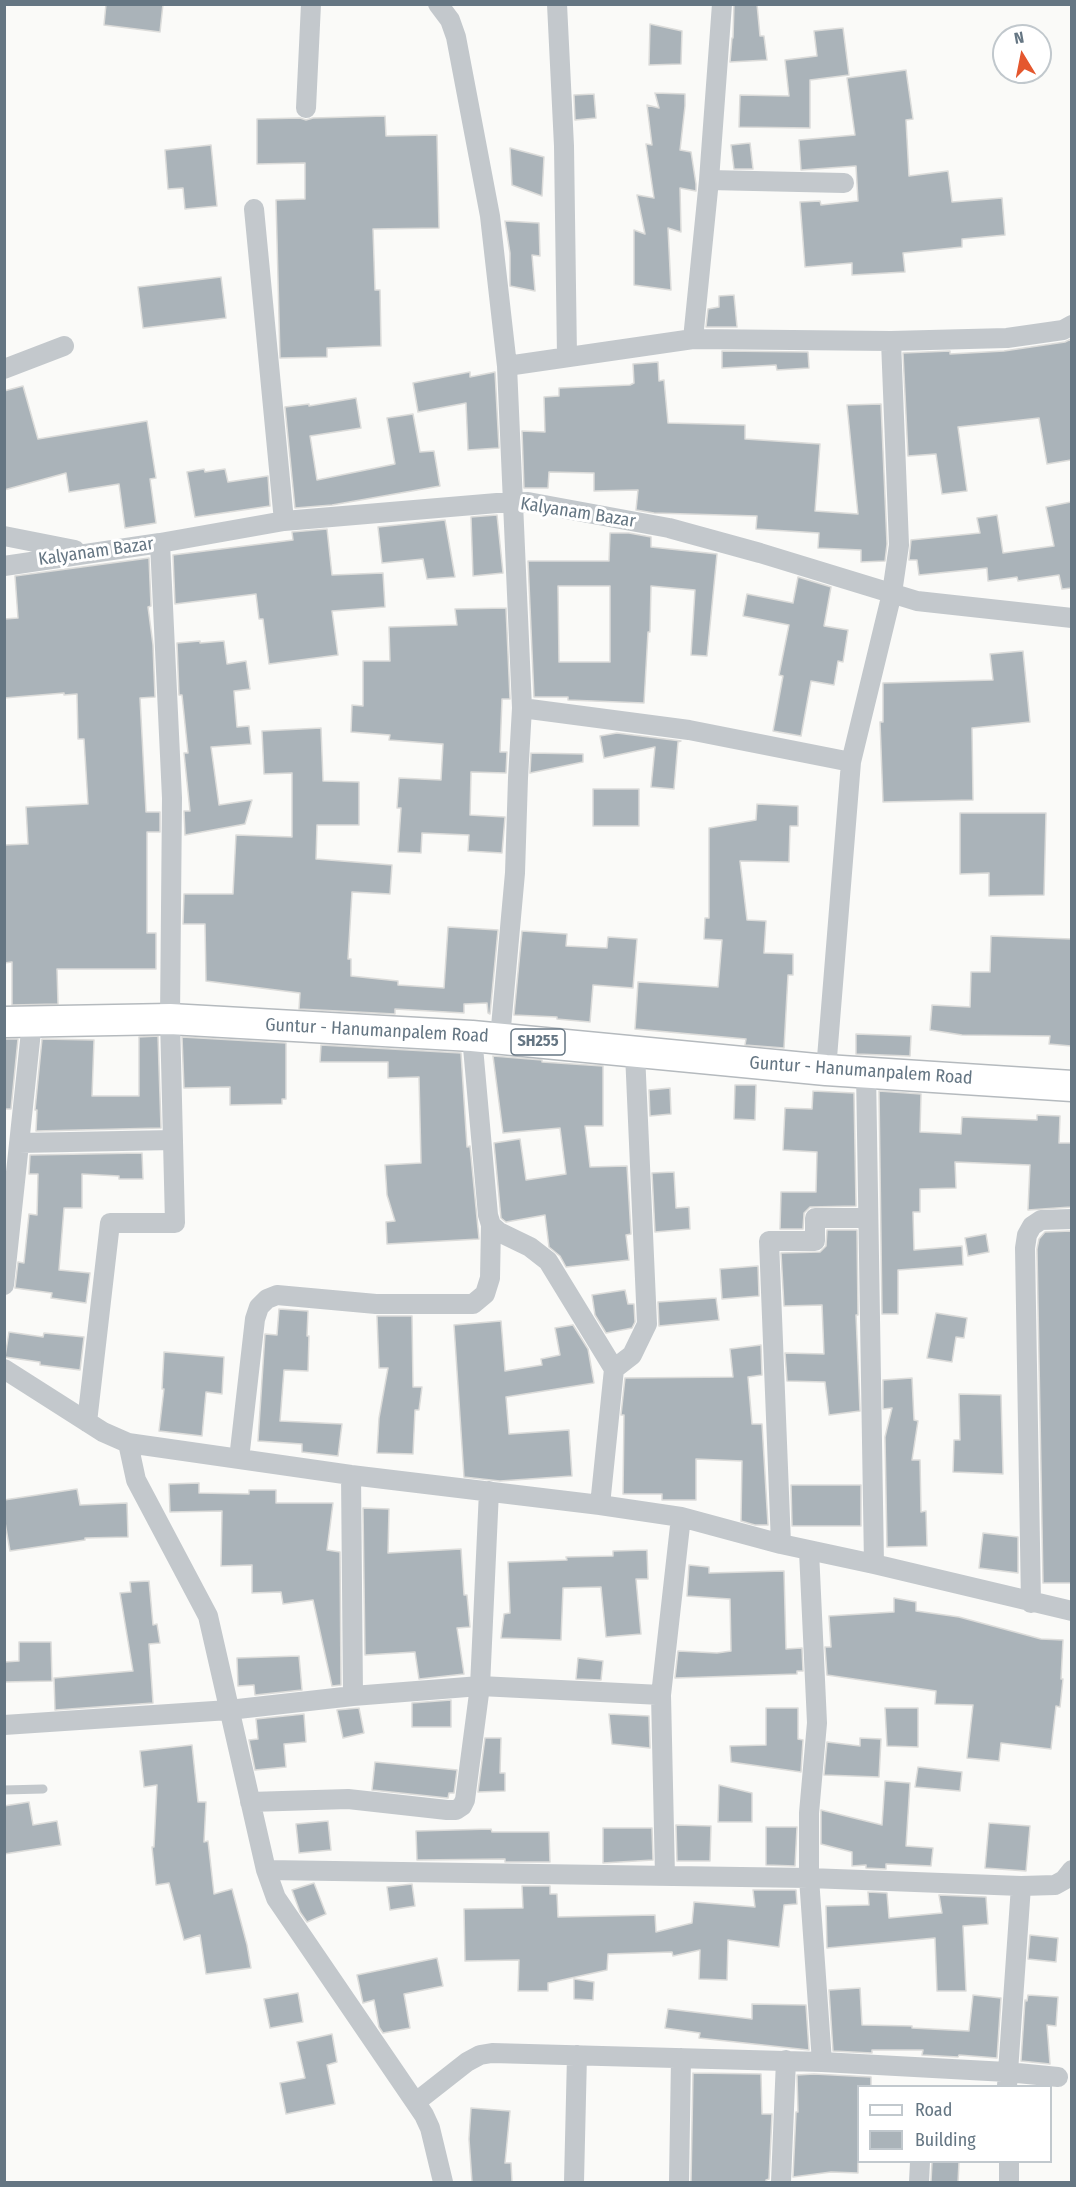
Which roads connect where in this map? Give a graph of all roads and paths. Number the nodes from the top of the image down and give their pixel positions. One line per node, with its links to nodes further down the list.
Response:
1 (311, 4): 5 (street)
2 (438, 4): 14 (street)
3 (557, 4): 13 (street)
4 (722, 4): 6 (street)
5 (306, 108)
6 (709, 180): 7 (street); 10 (street)
7 (844, 183)
8 (254, 209): 17 (street)
9 (1071, 325): 11 (street)
10 (693, 339): 11 (street); 13 (street)
11 (891, 341): 22 (street)
12 (64, 346): 15 (street)
13 (567, 357): 14 (street)
14 (507, 366): 16 (street)
15 (4, 369)
16 (514, 502): 17 (street, Kalyanam Bazar); 22 (street, Kalyanam Bazar); 24 (street)
17 (285, 521): 19 (street, Kalyanam Bazar)
18 (4, 536): 20 (street)
19 (160, 543): 20 (street, Kalyanam Bazar); 26 (street)
20 (92, 553): 21 (street, Kalyanam Bazar)
21 (4, 566)
22 (892, 593): 23 (street, Kalyanam Bazar); 25 (street)
23 (1071, 618)
24 (522, 708): 25 (street); 28 (street)
25 (850, 762): 30 (street)
26 (170, 1019): 27 (main road, Guntur - Hanumanpalem Road / SH255); 28 (main road, Guntur - Hanumanpalem Road / SH255); 33 (street)
27 (18, 1022): 34 (street)
28 (486, 1037): 29 (main road, Guntur - Hanumanpalem Road / SH255); 37 (street)
29 (635, 1053): 30 (main road, Guntur - Hanumanpalem Road / SH255); 40 (street)
30 (826, 1070): 31 (main road, Guntur - Hanumanpalem Road / SH255)
31 (866, 1072): 32 (main road, Guntur - Hanumanpalem Road / SH255); 35 (street)
32 (1071, 1086)
33 (173, 1140): 34 (street); 41 (street)
34 (20, 1143): 38 (street)
35 (868, 1218): 48 (street); 50 (street)
36 (1071, 1219): 51 (street)
37 (491, 1225): 40 (street); 43 (street)
38 (4, 1285)
39 (4, 1369): 41 (street)
40 (614, 1369): 46 (street)
41 (87, 1422): 42 (street)
42 (128, 1443): 43 (street); 56 (street)
43 (239, 1460): 44 (street)
44 (351, 1475): 45 (street); 55 (street)
45 (489, 1491): 46 (street); 53 (street)
46 (600, 1505): 47 (street)
47 (681, 1517): 48 (street); 54 (street)
48 (780, 1544): 49 (street)
49 (810, 1551): 50 (street); 64 (street)
50 (874, 1564): 51 (street)
51 (1031, 1602): 52 (street)
52 (1071, 1611)
53 (480, 1686): 54 (street); 55 (street); 60 (street)
54 (661, 1695): 63 (street)
55 (353, 1696): 56 (street)
56 (229, 1710): 57 (street); 60 (street)
57 (4, 1725)
58 (43, 1789): 59 (lane)
59 (4, 1790)
60 (250, 1802): 62 (street)
61 (1071, 1869): 65 (street)
62 (266, 1870): 63 (street); 73 (street)
63 (665, 1876): 64 (street)
64 (809, 1878): 65 (street); 69 (street)
65 (1021, 1886): 72 (street)
66 (577, 2055): 67 (street); 73 (street); 77 (street)
67 (681, 2058): 68 (street); 78 (street)
68 (786, 2060): 69 (street); 79 (street)
69 (822, 2062): 70 (street)
70 (922, 2077): 72 (street)
71 (1058, 2078): 72 (street)
72 (1007, 2079)
73 (416, 2102): 76 (street)
74 (920, 2163): 80 (street)
75 (1009, 2163): 81 (street)
76 (443, 2182)
77 (574, 2182)
78 (679, 2182)
79 (781, 2182)
80 (919, 2182)
81 (1009, 2182)

